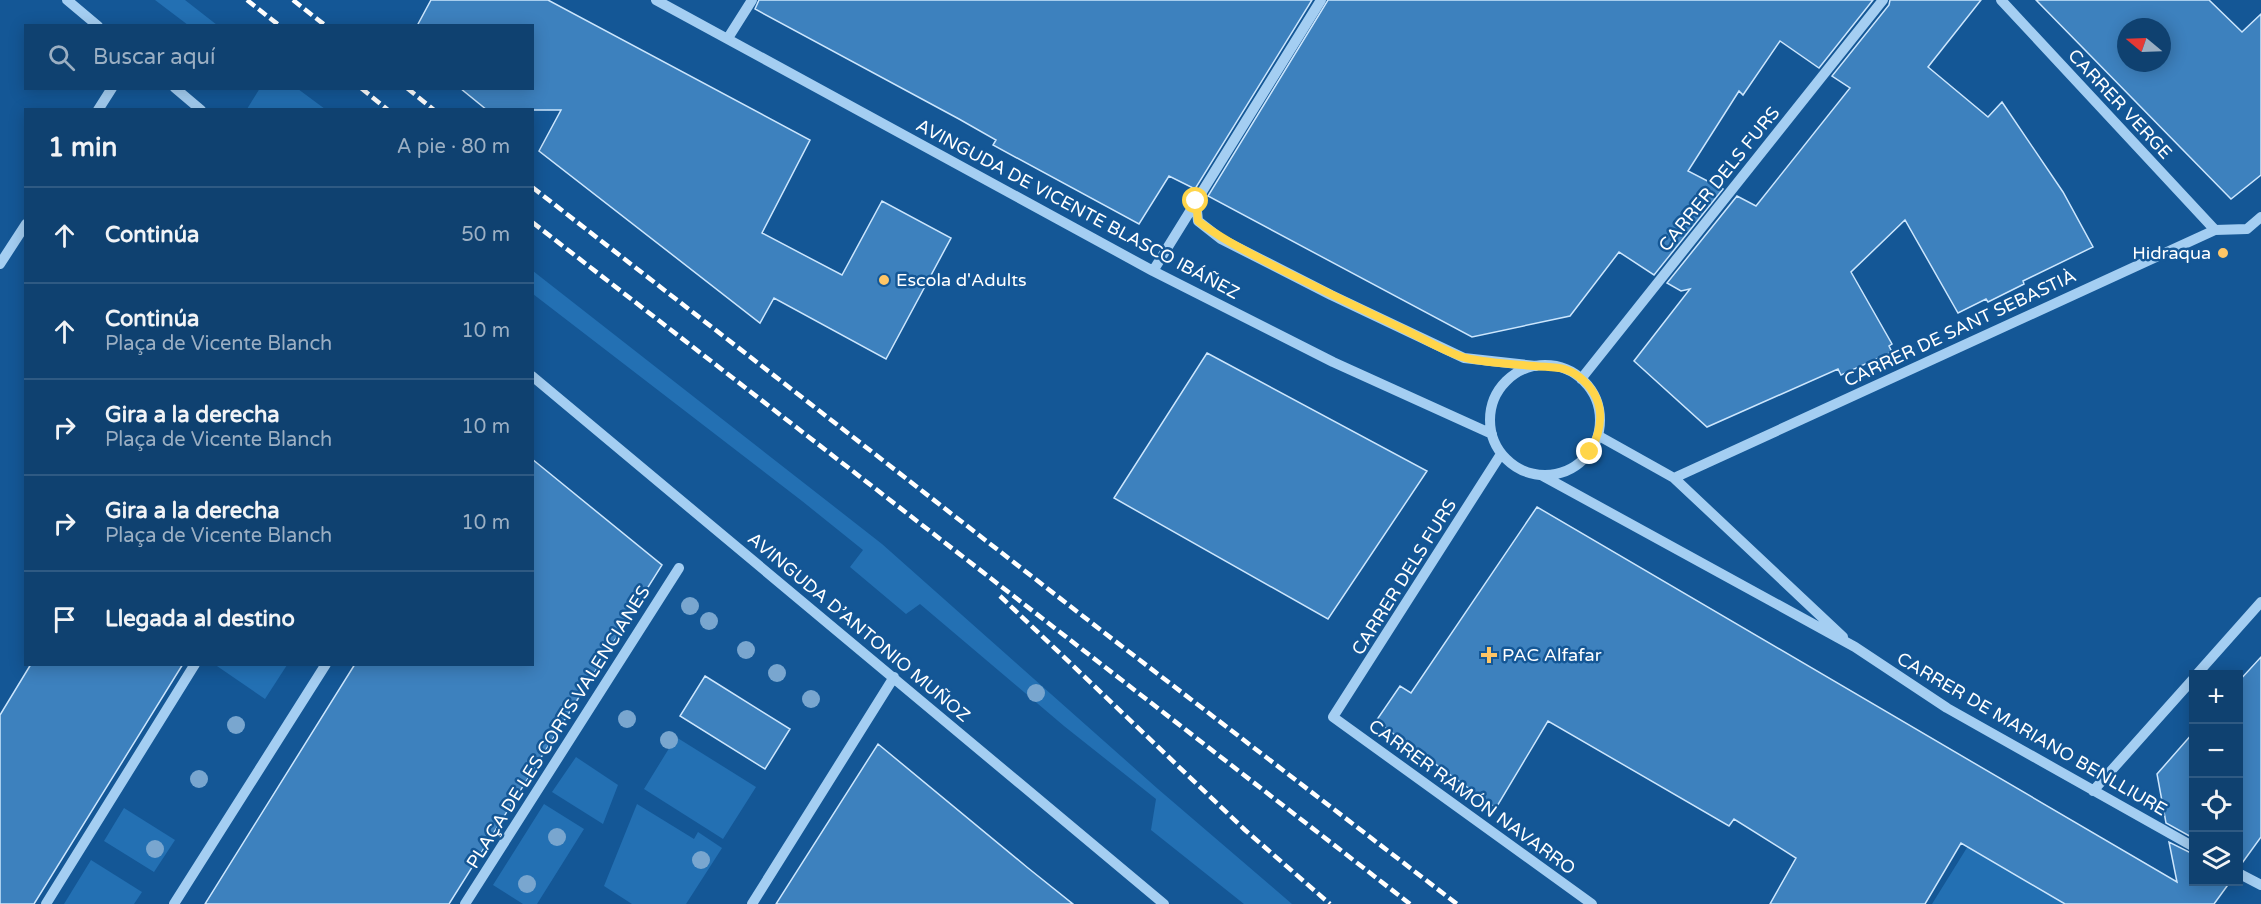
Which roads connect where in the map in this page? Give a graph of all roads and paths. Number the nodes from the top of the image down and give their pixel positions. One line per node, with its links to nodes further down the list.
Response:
1 (67, 0): 7 (street)
2 (656, 0): 8 (street, AVINGUDA DE VICENTE BLASCO IBÁÑEZ)
3 (752, 0): 8 (street)
4 (1321, 0): 13 (street)
5 (1884, 0): 21 (street, CARRER DELS FURS)
6 (2001, 0): 16 (street, CARRER VERGE)
7 (96, 24)
8 (728, 38): 18 (street, AVINGUDA DE VICENTE BLASCO IBÁÑEZ)
9 (111, 90): 11 (street)
10 (177, 90): 12 (street)
11 (99, 108)
12 (199, 108)
13 (1196, 201): 18 (street); 19 (street)
14 (2261, 217): 16 (street, CARRER DE SANT SEBASTIÀ)
15 (24, 227): 17 (street)
16 (2215, 230): 26 (street, CARRER DE SANT SEBASTIÀ)
17 (0, 264)
18 (1153, 270): 22 (street, AVINGUDA DE VICENTE BLASCO IBÁÑEZ)
19 (1536, 366): 21 (street); 22 (street)
20 (534, 378): 33 (street, AVINGUDA D’ANTONIO MUÑOZ)
21 (1581, 379): 23 (street)
22 (1492, 434): 24 (street)
23 (1599, 436): 25 (street); 26 (street, CARRER DE MARIANO BENLLIURE)
24 (1502, 454): 25 (street); 35 (street, CARRER DELS FURS)
25 (1543, 476): 29 (street, CARRER DE MARIANO BENLLIURE)
26 (1674, 478): 29 (street, CARRER DE MARIANO BENLLIURE)
27 (679, 568): 42 (street, PLAÇA DE LES CORTS VALENCIANES)
28 (2261, 602): 32 (street)
29 (1855, 647): 36 (street, CARRER DE MARIANO BENLLIURE)
30 (194, 666): 40 (street)
31 (325, 666): 41 (street)
32 (2201, 670)
33 (894, 677): 43 (street); 44 (street, AVINGUDA D’ANTONIO MUÑOZ)
34 (2189, 683): 36 (street)
35 (1334, 717): 45 (street, CARRER RAMÓN NAVARRO)
36 (2094, 790): 37 (street, CARRER DE MARIANO BENLLIURE)
37 (2189, 845)
38 (2243, 876): 39 (street)
39 (2261, 885)
40 (46, 904)
41 (174, 904)
42 (465, 904)
43 (752, 904)
44 (1164, 904)
45 (1592, 904)

